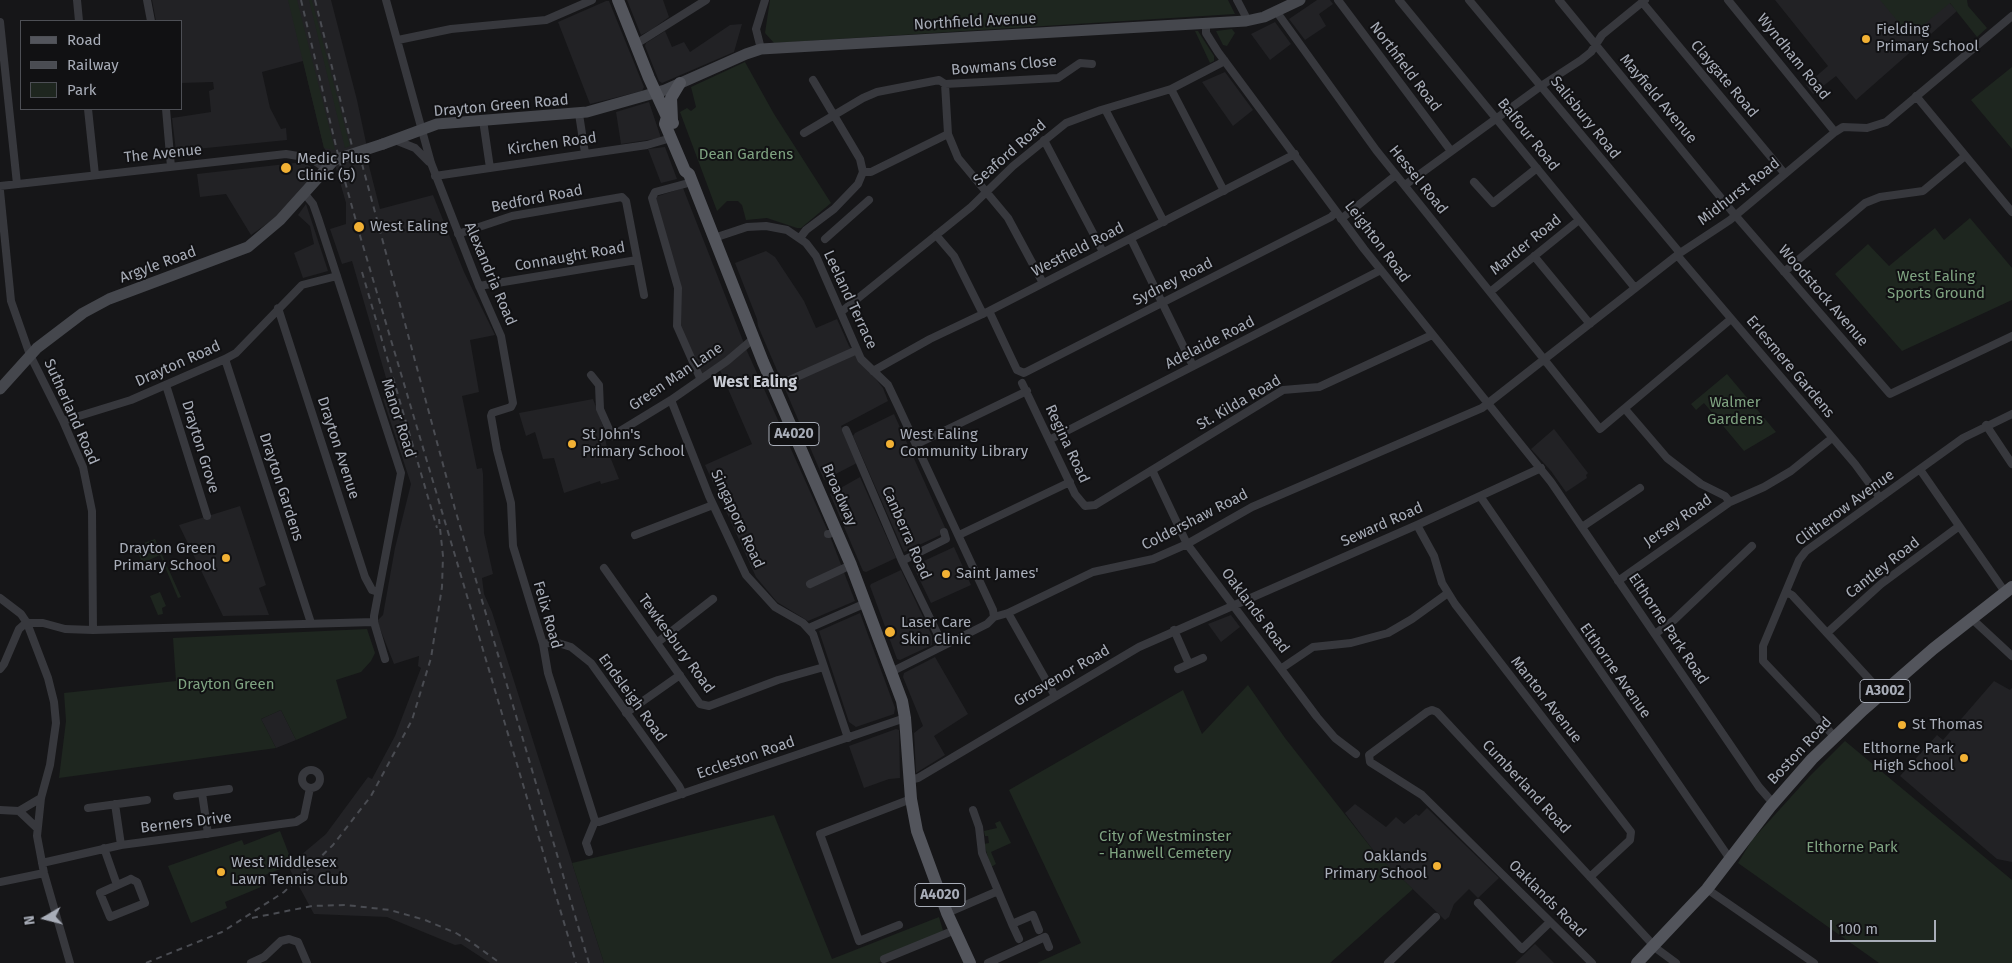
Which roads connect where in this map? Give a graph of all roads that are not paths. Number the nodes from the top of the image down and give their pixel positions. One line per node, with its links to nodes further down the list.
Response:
1 (77, 0): 18 (street)
2 (146, 0): 19 (street)
3 (386, 0): 23 (street, Alexandria Road)
4 (592, 0): 23 (street)
5 (618, 0): 24 (main road, A4020)
6 (706, 0): 24 (street)
7 (765, 0): 26 (street)
8 (1237, 0): 20 (street)
9 (1300, 0): 16 (main road, Northfield Avenue)
10 (1338, 0): 51 (street, Northfield Road)
11 (1399, 0): 42 (street, Balfour Road)
12 (1469, 0): 32 (street, Salisbury Road)
13 (1559, 0): 25 (street, Mayfield Avenue)
14 (1728, 0): 45 (street, Wyndham Road)
15 (1644, 1): 25 (street); 61 (street, Claygate Road)
16 (1276, 11): 20 (main road, Northfield Avenue); 63 (street, Hessel Road)
17 (2012, 16): 35 (street, Midhurst Road)
18 (79, 20)
19 (151, 20)
20 (1246, 21): 22 (main road, Northfield Avenue)
21 (0, 22): 67 (street)
22 (1206, 23): 26 (main road, Northfield Avenue); 27 (street, Leighton Road)
23 (398, 40): 44 (street, Alexandria Road)
24 (636, 44): 34 (main road, A4020)
25 (1595, 45): 32 (street); 78 (street, Mayfield Avenue)
26 (761, 49): 30 (main road, Northfield Avenue)
27 (1225, 61): 33 (street, Seaford Road); 53 (street, Leighton Road)
28 (1092, 64): 31 (street, Bowmans Close)
29 (813, 80): 40 (street)
30 (680, 83): 34 (main road, Northfield Avenue); 41 (main road)
31 (945, 84): 40 (street, Bowmans Close); 47 (street)
32 (1541, 86): 42 (street); 89 (street, Salisbury Road)
33 (1171, 89): 36 (street, Seaford Road); 72 (street)
34 (656, 93): 39 (main road, Drayton Green Road); 41 (main road, Broadway / A4020)
35 (1916, 96): 45 (street, Midhurst Road); 54 (street)
36 (1105, 109): 50 (street, Seaford Road); 81 (street)
37 (88, 110): 62 (street)
38 (166, 110): 56 (street)
39 (579, 114): 43 (main road, Drayton Green Road); 52 (street)
40 (834, 115): 46 (street, Bowmans Close); 60 (street)
41 (669, 119): 48 (main road, Broadway / A4020); 65 (main road, Broadway / A4020)
42 (1497, 119): 51 (street); 59 (street, Balfour Road)
43 (483, 120): 44 (main road, Drayton Green Road); 58 (street)
44 (422, 129): 49 (main road, Drayton Green Road); 55 (street, Alexandria Road)
45 (1835, 132): 61 (street, Midhurst Road)
46 (804, 133)
47 (948, 134): 60 (street); 71 (street)
48 (671, 138): 52 (street, Kirchen Road); 65 (main road, Broadway / A4020)
49 (395, 140): 55 (street); 57 (main road, Drayton Green Road, bridge)
50 (1044, 140): 71 (street, Seaford Road); 88 (street)
51 (1451, 151): 69 (street)
52 (585, 153): 58 (street, Kirchen Road)
53 (1295, 154): 72 (street, Westfield Road); 77 (street, Leighton Road)
54 (1965, 156): 76 (street); 93 (street)
55 (431, 163): 64 (street, Alexandria Road)
56 (172, 167): 57 (street, The Avenue); 62 (street, The Avenue)
57 (325, 168): 73 (main road, Argyle Road)
58 (490, 168): 64 (street, Kirchen Road)
59 (1536, 168): 66 (street); 79 (street, Balfour Road)
60 (863, 172): 75 (street)
61 (1785, 174): 78 (street, Midhurst Road)
62 (95, 175): 67 (street, The Avenue)
63 (1396, 175): 69 (street, Hessel Road); 77 (street, Sydney Road)
64 (435, 176): 82 (street, Alexandria Road)
65 (691, 178): 84 (main road, Broadway / A4020); 116 (street)
66 (1474, 182)
67 (17, 184): 68 (street, The Avenue)
68 (0, 186)
69 (1405, 186): 98 (street, Hessel Road)
70 (0, 191): 110 (street, Sutherland Road)
71 (986, 191): 83 (street, Seaford Road); 95 (street)
72 (1224, 191): 81 (street, Westfield Road)
73 (304, 193): 94 (street, Manor Road); 110 (main road, Argyle Road)
74 (869, 200): 80 (street)
75 (834, 208): 80 (street); 85 (street)
76 (2012, 212)
77 (1339, 215): 92 (street, Leighton Road); 100 (street, Sydney Road)
78 (1736, 215): 89 (street, Midhurst Road); 93 (street, Woodstock Avenue)
79 (1579, 220): 90 (street, Marder Road); 97 (street, Balfour Road)
80 (844, 221): 86 (street)
81 (1164, 222): 87 (street, Westfield Road)
82 (458, 234): 91 (street, Bedford Road); 96 (street, Alexandria Road)
83 (936, 235): 102 (street, Seaford Road); 103 (street)
84 (714, 238): 85 (street, Leeland Terrace); 108 (main road, Broadway / A4020)
85 (800, 238): 102 (street, Leeland Terrace)
86 (825, 239)
87 (1130, 239): 88 (street, Westfield Road); 100 (street)
88 (1103, 252): 95 (street, Westfield Road)
89 (1678, 254): 97 (street, Midhurst Road); 104 (street, Erlesmere Gardens)
90 (1534, 256): 98 (street, Marder Road); 105 (street)
91 (637, 260): 96 (street, Connaught Road); 99 (street)
92 (1381, 270): 106 (street, Leighton Road); 113 (street, Adelaide Road)
93 (1784, 272): 107 (street, Woodstock Avenue)
94 (337, 276): 101 (street, Drayton Road); 159 (street, Manor Road)
95 (1043, 283): 103 (street, Westfield Road)
96 (478, 286): 125 (street, Alexandria Road)
97 (1635, 288): 105 (street, Midhurst Road)
98 (1490, 292): 112 (street, Hessel Road)
99 (645, 295)
100 (1161, 303): 103 (street, Sydney Road); 113 (street)
101 (278, 308): 111 (street, Drayton Road); 159 (street, Drayton Avenue)
102 (841, 312): 109 (street, Leeland Terrace)
103 (986, 313): 114 (street, Westfield Road)
104 (1731, 319): 124 (street); 130 (street, Erlesmere Gardens)
105 (1590, 324): 112 (street, Midhurst Road)
106 (1432, 335): 123 (street, Leighton Road); 135 (street, St. Kilda Road)
107 (2012, 336)
108 (753, 338): 116 (street, Green Man Lane); 119 (main road, Broadway / A4020)
109 (857, 350): 114 (street, Leeland Terrace); 119 (street)
110 (30, 356): 120 (main road, Argyle Road); 127 (street, Sutherland Road)
111 (225, 359): 118 (street, Drayton Road); 169 (street, Drayton Gardens)
112 (1546, 360): 123 (street, Midhurst Road); 124 (street, Hessel Road)
113 (1193, 366): 131 (street, Adelaide Road)
114 (874, 371): 132 (street, Leeland Terrace)
115 (591, 375): 122 (street, Green Man Lane)
116 (700, 378): 122 (street, Green Man Lane)
117 (1022, 382): 121 (street, Regina Road)
118 (166, 385): 127 (street, Drayton Road); 144 (street, Drayton Grove)
119 (774, 387): 154 (main road, Broadway / A4020)
120 (0, 389)
121 (1027, 391): 131 (street, Regina Road); 132 (street)
122 (671, 400): 143 (street, Singapore Road)
123 (1487, 405): 134 (street, Leighton Road); 151 (street, Coldershaw Road)
124 (1625, 409): 141 (street)
125 (492, 413): 178 (street, Felix Road)
126 (2012, 414): 128 (street, Clitherow Avenue)
127 (64, 421): 173 (street, Sutherland Road)
128 (1986, 425): 133 (street); 136 (street, Clitherow Avenue)
129 (846, 430): 153 (street, Canberra Road)
130 (1832, 438): 140 (street, Erlesmere Gardens); 141 (street, Jersey Road)
131 (1051, 439): 137 (street, Regina Road)
132 (917, 444): 149 (street, Leeland Terrace)
133 (2012, 464)
134 (1541, 468): 139 (street, Seward Road); 146 (street, Elthorne Park Road)
135 (1152, 470): 142 (street, St. Kilda Road); 151 (street, Oaklands Road)
136 (1920, 471): 140 (street, Clitherow Avenue); 147 (street)
137 (1070, 482): 142 (street, Regina Road); 149 (street)
138 (1640, 488): 146 (street)
139 (1480, 496): 145 (street, Seward Road); 219 (street, Elthorne Avenue)
140 (1880, 498): 160 (street, Clitherow Avenue)
141 (1730, 502): 156 (street, Jersey Road)
142 (1095, 504)
143 (713, 505): 150 (street); 172 (street, Singapore Road)
144 (207, 516)
145 (1417, 525): 161 (street, Manton Avenue); 165 (street, Seward Road)
146 (1582, 527): 156 (street, Elthorne Park Road)
147 (1958, 527): 158 (street); 175 (street, Cantley Road)
148 (944, 532): 153 (street)
149 (959, 535): 167 (street, Leeland Terrace)
150 (635, 536)
151 (1187, 544): 165 (street, Oaklands Road); 166 (street, Coldershaw Road)
152 (1752, 546): 176 (street)
153 (902, 561): 179 (street, Canberra Road)
154 (851, 565): 157 (street); 164 (main road, Broadway / A4020)
155 (604, 568): 177 (street, Tewkesbury Road)
156 (1618, 581): 176 (street, Elthorne Park Road)
157 (810, 584)
158 (2008, 590): 168 (main road, Boston Road / A3002)
159 (378, 592): 170 (street, Manor Road)
160 (1786, 592): 175 (street); 194 (street, Clitherow Avenue)
161 (1448, 594): 185 (street); 222 (street, Manton Avenue)
162 (0, 598): 171 (street)
163 (713, 599): 177 (street)
164 (866, 603): 172 (street); 188 (main road, Broadway / A4020)
165 (1234, 606): 174 (street, Grosvenor Road); 185 (street, Oaklands Road)
166 (1008, 613): 167 (street, Coldershaw Road); 191 (street)
167 (994, 617): 179 (street, Coldershaw Road)
168 (1971, 618): 180 (street); 190 (main road, Boston Road / A3002)
169 (311, 622): 170 (street); 173 (street)
170 (374, 622): 182 (street, Manor Road)
171 (27, 623): 173 (street); 186 (street); 204 (street)
172 (810, 628): 184 (street)
173 (93, 630)
174 (1174, 630): 183 (street); 191 (street, Grosvenor Road)
175 (1828, 633): 190 (street)
176 (1655, 634): 207 (street, Elthorne Park Road)
177 (658, 642): 189 (street, Tewkesbury Road)
178 (543, 644): 192 (street, Endsleigh Road); 213 (street, Felix Road)
179 (943, 645): 188 (street, Coldershaw Road)
180 (2012, 656)
181 (1203, 658): 183 (street)
182 (385, 659)
183 (1189, 664): 187 (street)
184 (824, 667): 189 (street, Tewkesbury Road); 195 (street)
185 (1282, 668): 196 (street, Oaklands Road)
186 (0, 669)
187 (1178, 669)
188 (891, 672): 193 (main road, Broadway / A4020)
189 (680, 675): 192 (street)
190 (1882, 693): 194 (main road, Boston Road / A3002)
191 (1055, 696): 198 (street, Grosvenor Road)
192 (626, 712): 202 (street, Endsleigh Road)
193 (905, 718): 195 (street, Eccleston Road); 198 (main road, Broadway / A4020)
194 (1835, 737): 207 (main road, Boston Road / A3002)
195 (848, 738): 202 (street, Eccleston Road)
196 (1356, 754)
197 (1369, 760): 222 (street, Cumberland Road); 230 (street, Oaklands Road)
198 (909, 780): 205 (main road, A4020)
199 (310, 788): 215 (street, Berners Drive)
200 (229, 789): 201 (street)
201 (202, 793): 203 (street); 215 (street)
202 (683, 794): 213 (street, Eccleston Road)
203 (177, 796)
204 (41, 798): 212 (street); 214 (street)
205 (911, 799): 228 (main road, A4020); 232 (street)
206 (147, 800): 208 (street)
207 (1773, 803): 219 (main road, Boston Road / A3002)
208 (115, 804): 209 (street); 216 (street)
209 (88, 808)
210 (0, 810): 212 (street)
211 (973, 810): 226 (street)
212 (19, 811): 214 (street)
213 (595, 821): 218 (street)
214 (37, 828): 220 (street)
215 (208, 834): 216 (street, Berners Drive)
216 (121, 845): 217 (street, Berners Drive)
217 (104, 848): 220 (street, Berners Drive); 224 (street)
218 (589, 852)
219 (1730, 859): 225 (main road, Boston Road / A3002)
220 (42, 864): 221 (street)
221 (44, 873): 223 (street); 239 (street)
222 (1590, 877): 236 (street, Cumberland Road)
223 (0, 882)
224 (117, 885): 224 (street)
225 (1707, 889): 236 (main road, Boston Road / A3002); 248 (street)
226 (998, 891): 228 (street); 231 (street)
227 (1478, 903): 230 (street)
228 (947, 913): 233 (main road, A4020)
229 (1436, 917): 244 (street)
230 (1550, 922): 245 (street, Oaklands Road)
231 (1012, 924): 234 (street); 235 (street)
232 (899, 925)
233 (955, 930): 238 (street); 242 (main road, A4020)
234 (1039, 930)
235 (1019, 938)
236 (1654, 945): 246 (main road, Boston Road / A3002); 247 (street, Cumberland Road)
237 (1049, 947): 243 (street)
238 (884, 959)
239 (70, 963)
240 (251, 963): 241 (street)
241 (307, 963)
242 (970, 963)
243 (988, 963)
244 (1388, 963)
245 (1592, 963)
246 (1637, 963)
247 (1676, 963)
248 (1814, 963)

